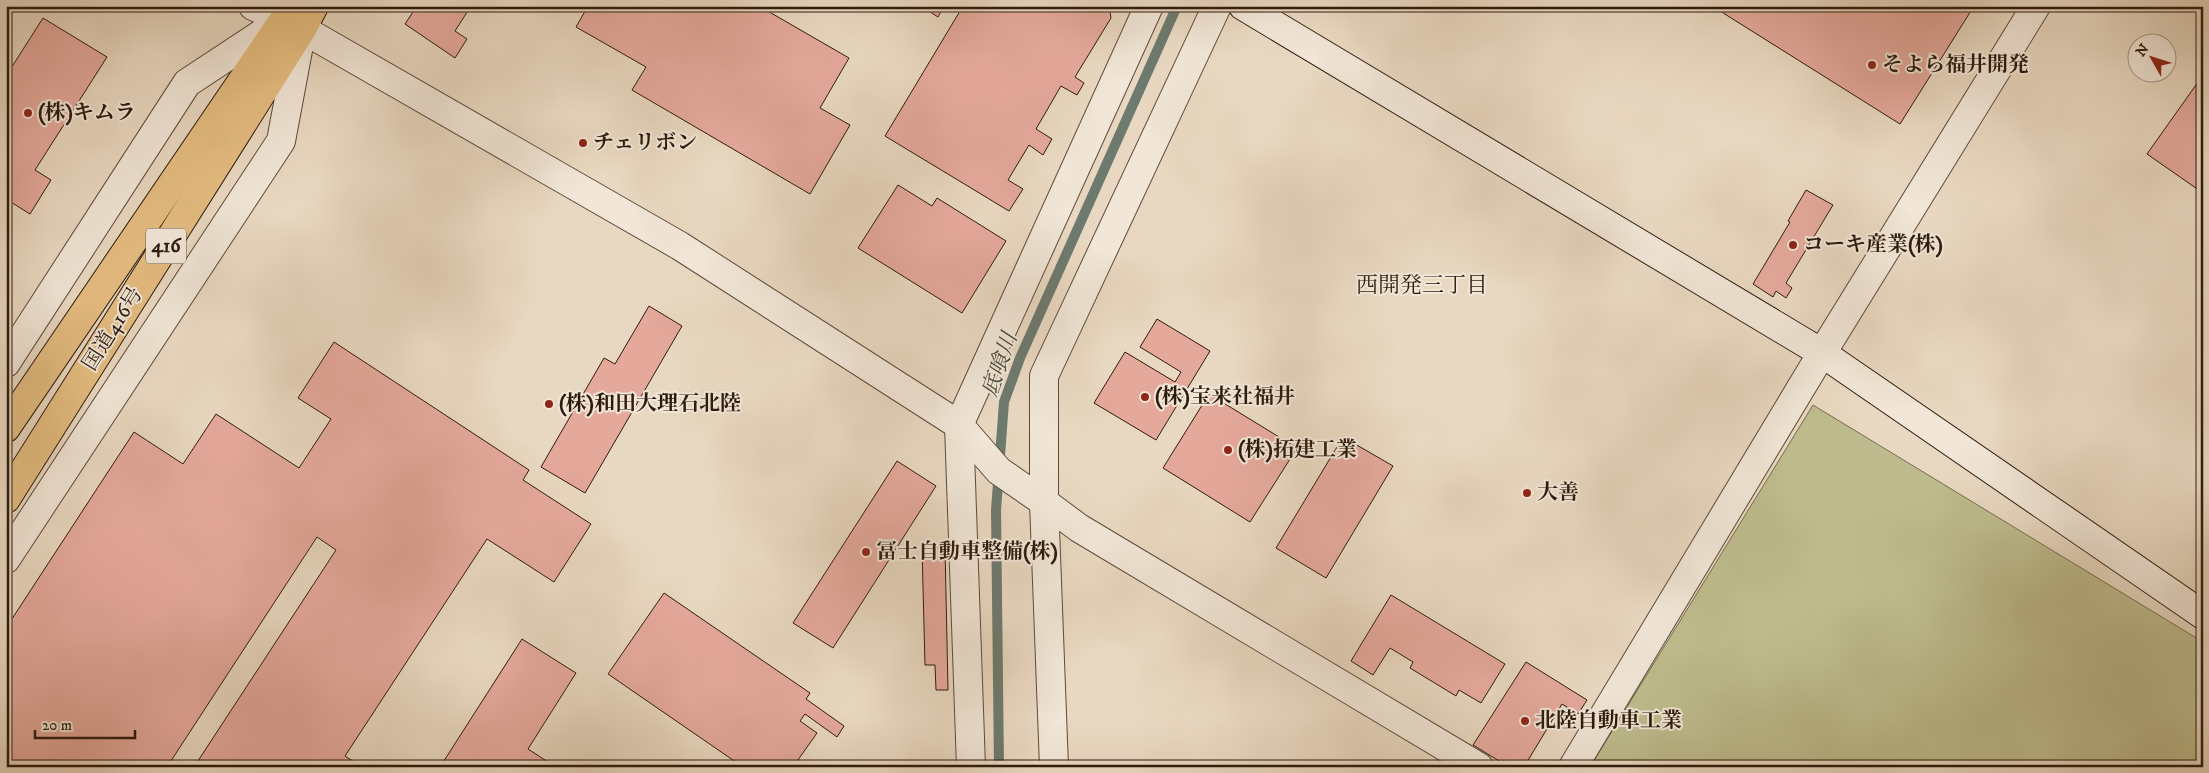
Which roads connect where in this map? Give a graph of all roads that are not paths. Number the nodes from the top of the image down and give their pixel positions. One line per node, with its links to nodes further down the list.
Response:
1 (253, 6): 6 (street)
2 (1149, 6): 9 (street)
3 (1217, 6): 12 (street)
4 (1242, 6): 7 (street)
5 (2036, 6): 7 (street)
6 (298, 15): 8 (street); 9 (street); 10 (highway, 国道416号 / 416); 11 (highway, 国道416号 / 416); 13 (street)
7 (1822, 354): 14 (street); 18 (street)
8 (6, 363)
9 (959, 425): 12 (street); 15 (street)
10 (6, 428)
11 (11, 492)
12 (1044, 502): 16 (street); 17 (street)
13 (6, 559)
14 (2203, 615)
15 (971, 767)
16 (1054, 767)
17 (1479, 767)
18 (1573, 767)

